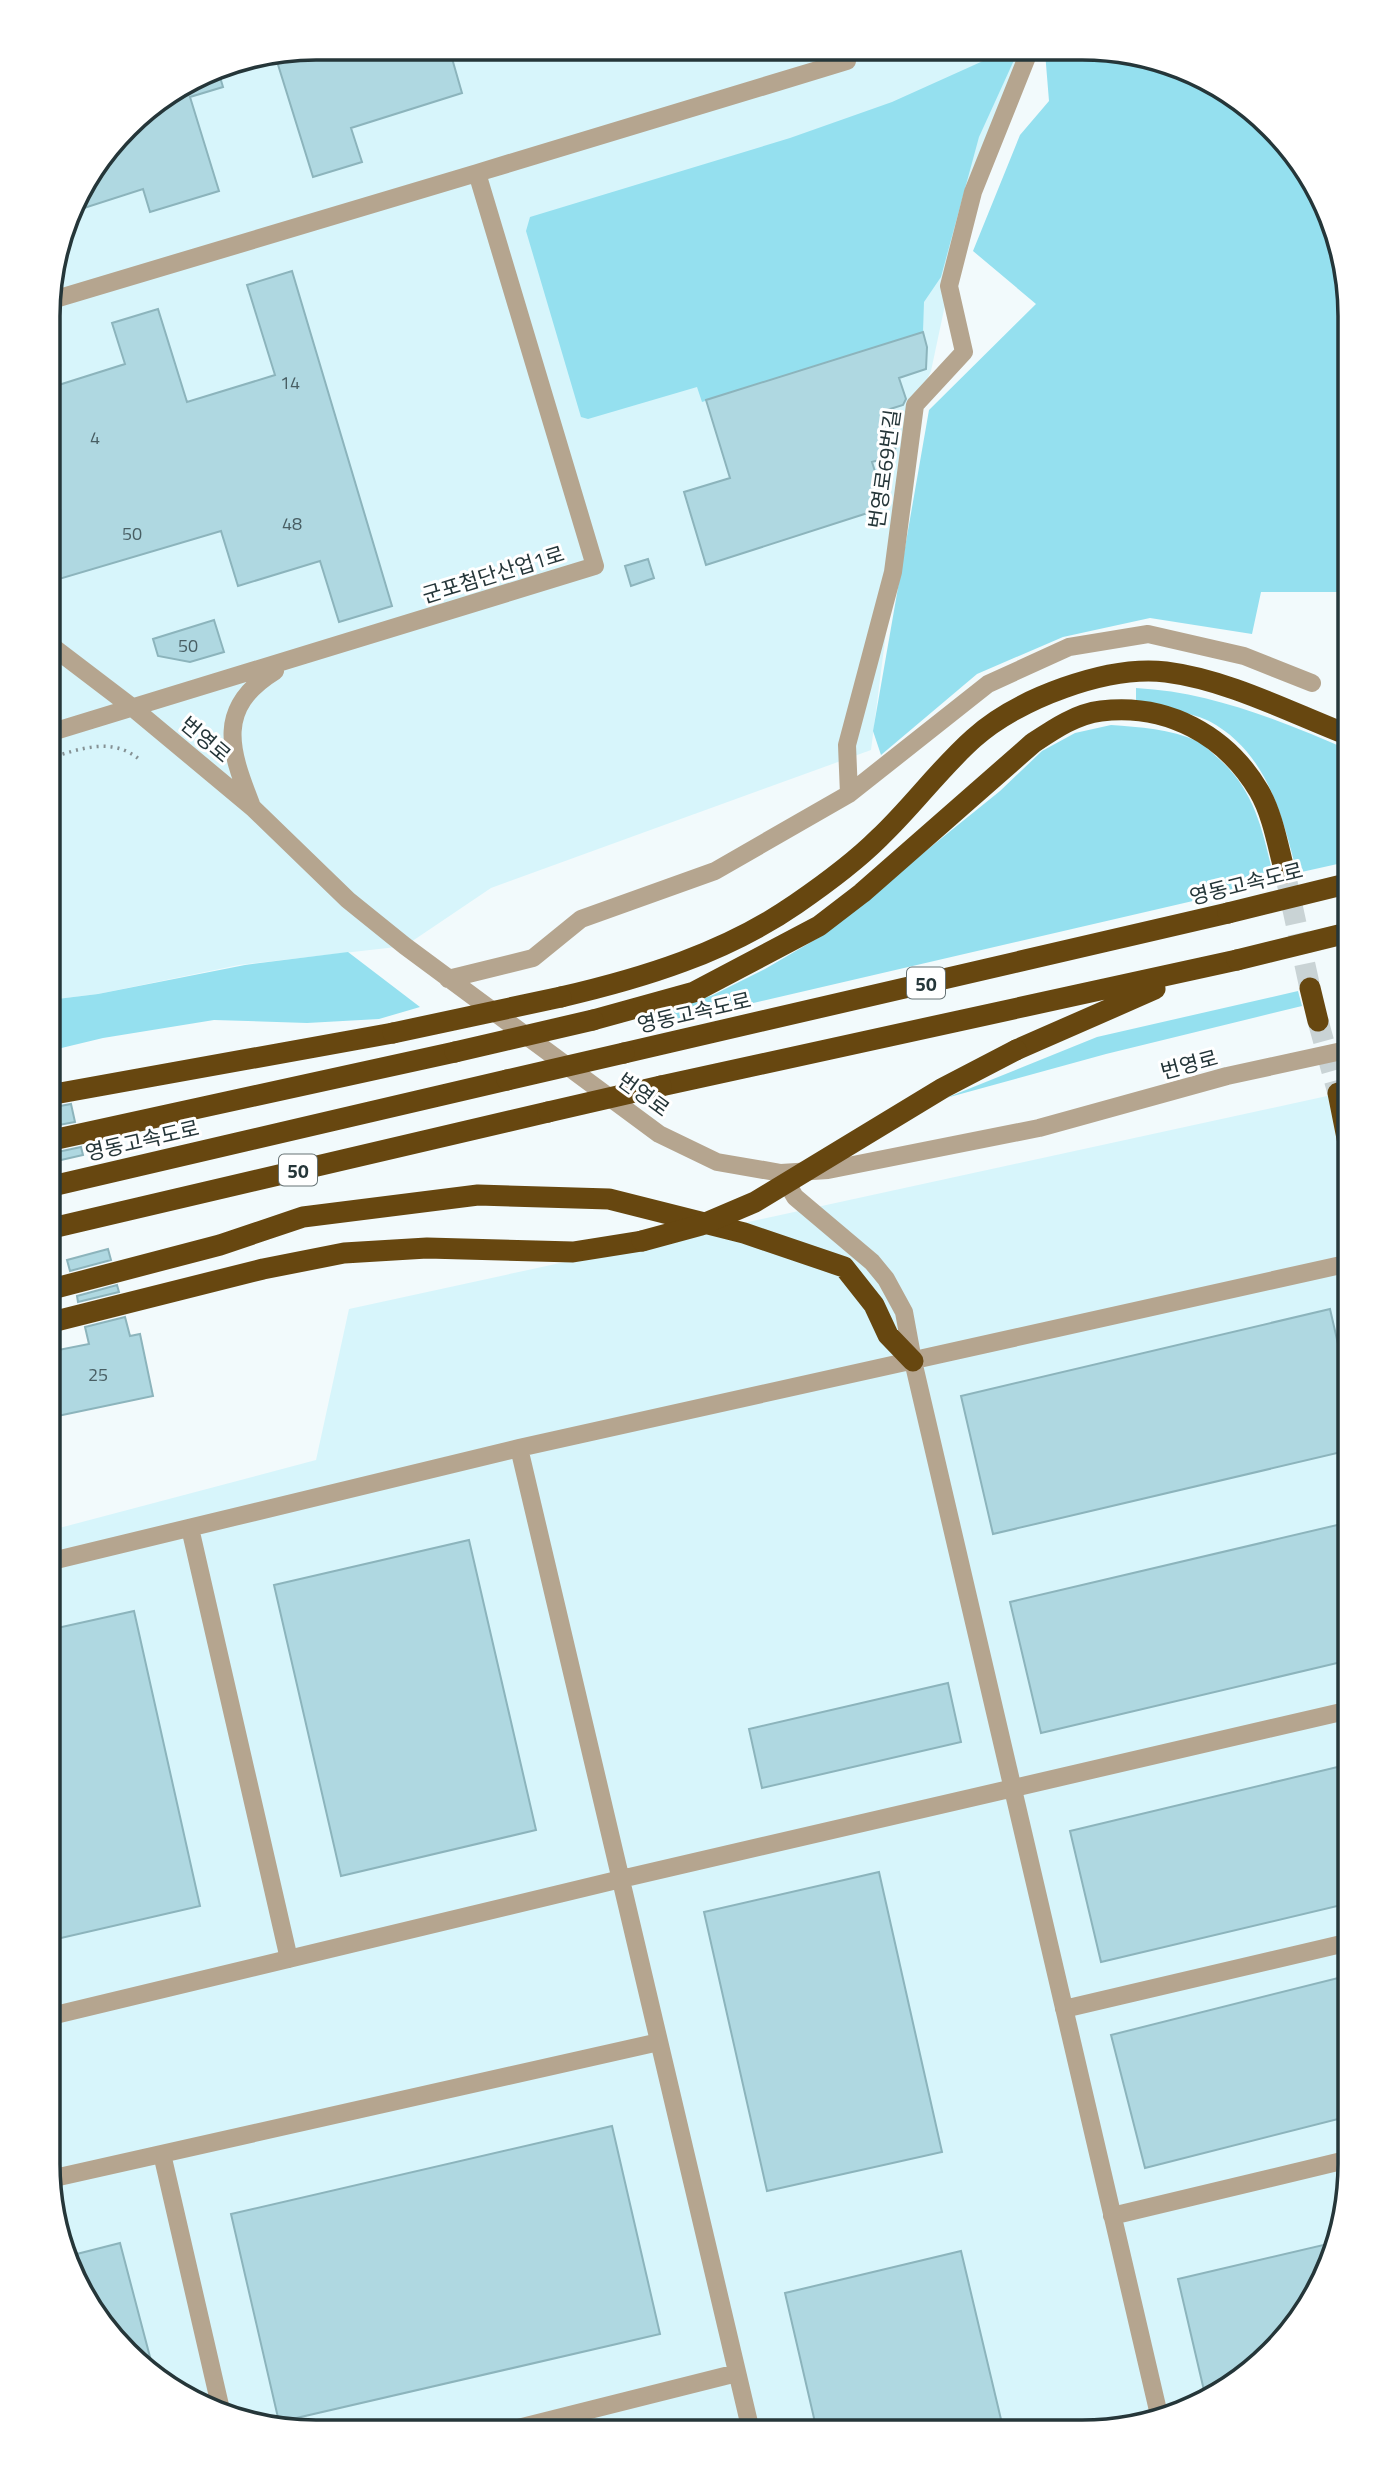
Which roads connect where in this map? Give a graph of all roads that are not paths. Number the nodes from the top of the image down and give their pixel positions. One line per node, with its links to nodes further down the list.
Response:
1 (1026, 60): 11 (street, 번영로69번길)
2 (847, 61): 3 (street)
3 (477, 173): 4 (street); 6 (street, 군포첨단산업1로)
4 (60, 298)
5 (60, 652): 8 (street, 번영로)
6 (289, 662): 8 (street, 군포첨단산업1로); 12 (street)
7 (1312, 683): 11 (street)
8 (133, 708): 9 (street, 군포첨단산업1로); 12 (street, 번영로)
9 (60, 730)
10 (1338, 731): 21 (highway, bridge)
11 (849, 794): 17 (street)
12 (253, 807): 17 (street, 번영로)
13 (1285, 873): 22 (highway, bridge)
14 (1338, 886): 24 (highway, 영동고속도로 / 50, bridge)
15 (1338, 935): 16 (highway, 50, bridge)
16 (1205, 968): 25 (highway, 50, bridge); 28 (highway, bridge)
17 (449, 979): 23 (street, 번영로)
18 (1310, 988): 19 (highway)
19 (1318, 1021)
20 (1338, 1052): 23 (street, 번영로)
21 (60, 1093)
22 (60, 1138)
23 (781, 1172): 29 (street)
24 (60, 1184)
25 (60, 1225)
26 (1338, 1266): 29 (street)
27 (60, 1287): 29 (highway)
28 (60, 1320)
29 (913, 1361): 30 (street); 34 (street)
30 (519, 1448): 31 (street); 35 (street)
31 (190, 1528): 32 (street); 37 (street)
32 (60, 1559)
33 (1338, 1713): 34 (street)
34 (1013, 1788): 35 (street); 38 (street)
35 (621, 1879): 37 (street); 40 (street)
36 (1338, 1945): 38 (street)
37 (289, 1959): 39 (street)
38 (1064, 2009): 44 (street)
39 (60, 2014)
40 (659, 2042): 41 (street); 45 (street)
41 (162, 2154): 43 (street); 46 (street)
42 (1338, 2162): 44 (street)
43 (60, 2177)
44 (1112, 2216): 47 (street)
45 (737, 2373): 48 (street); 49 (street)
46 (219, 2401)
47 (1157, 2408)
48 (550, 2420)
49 (748, 2420)

